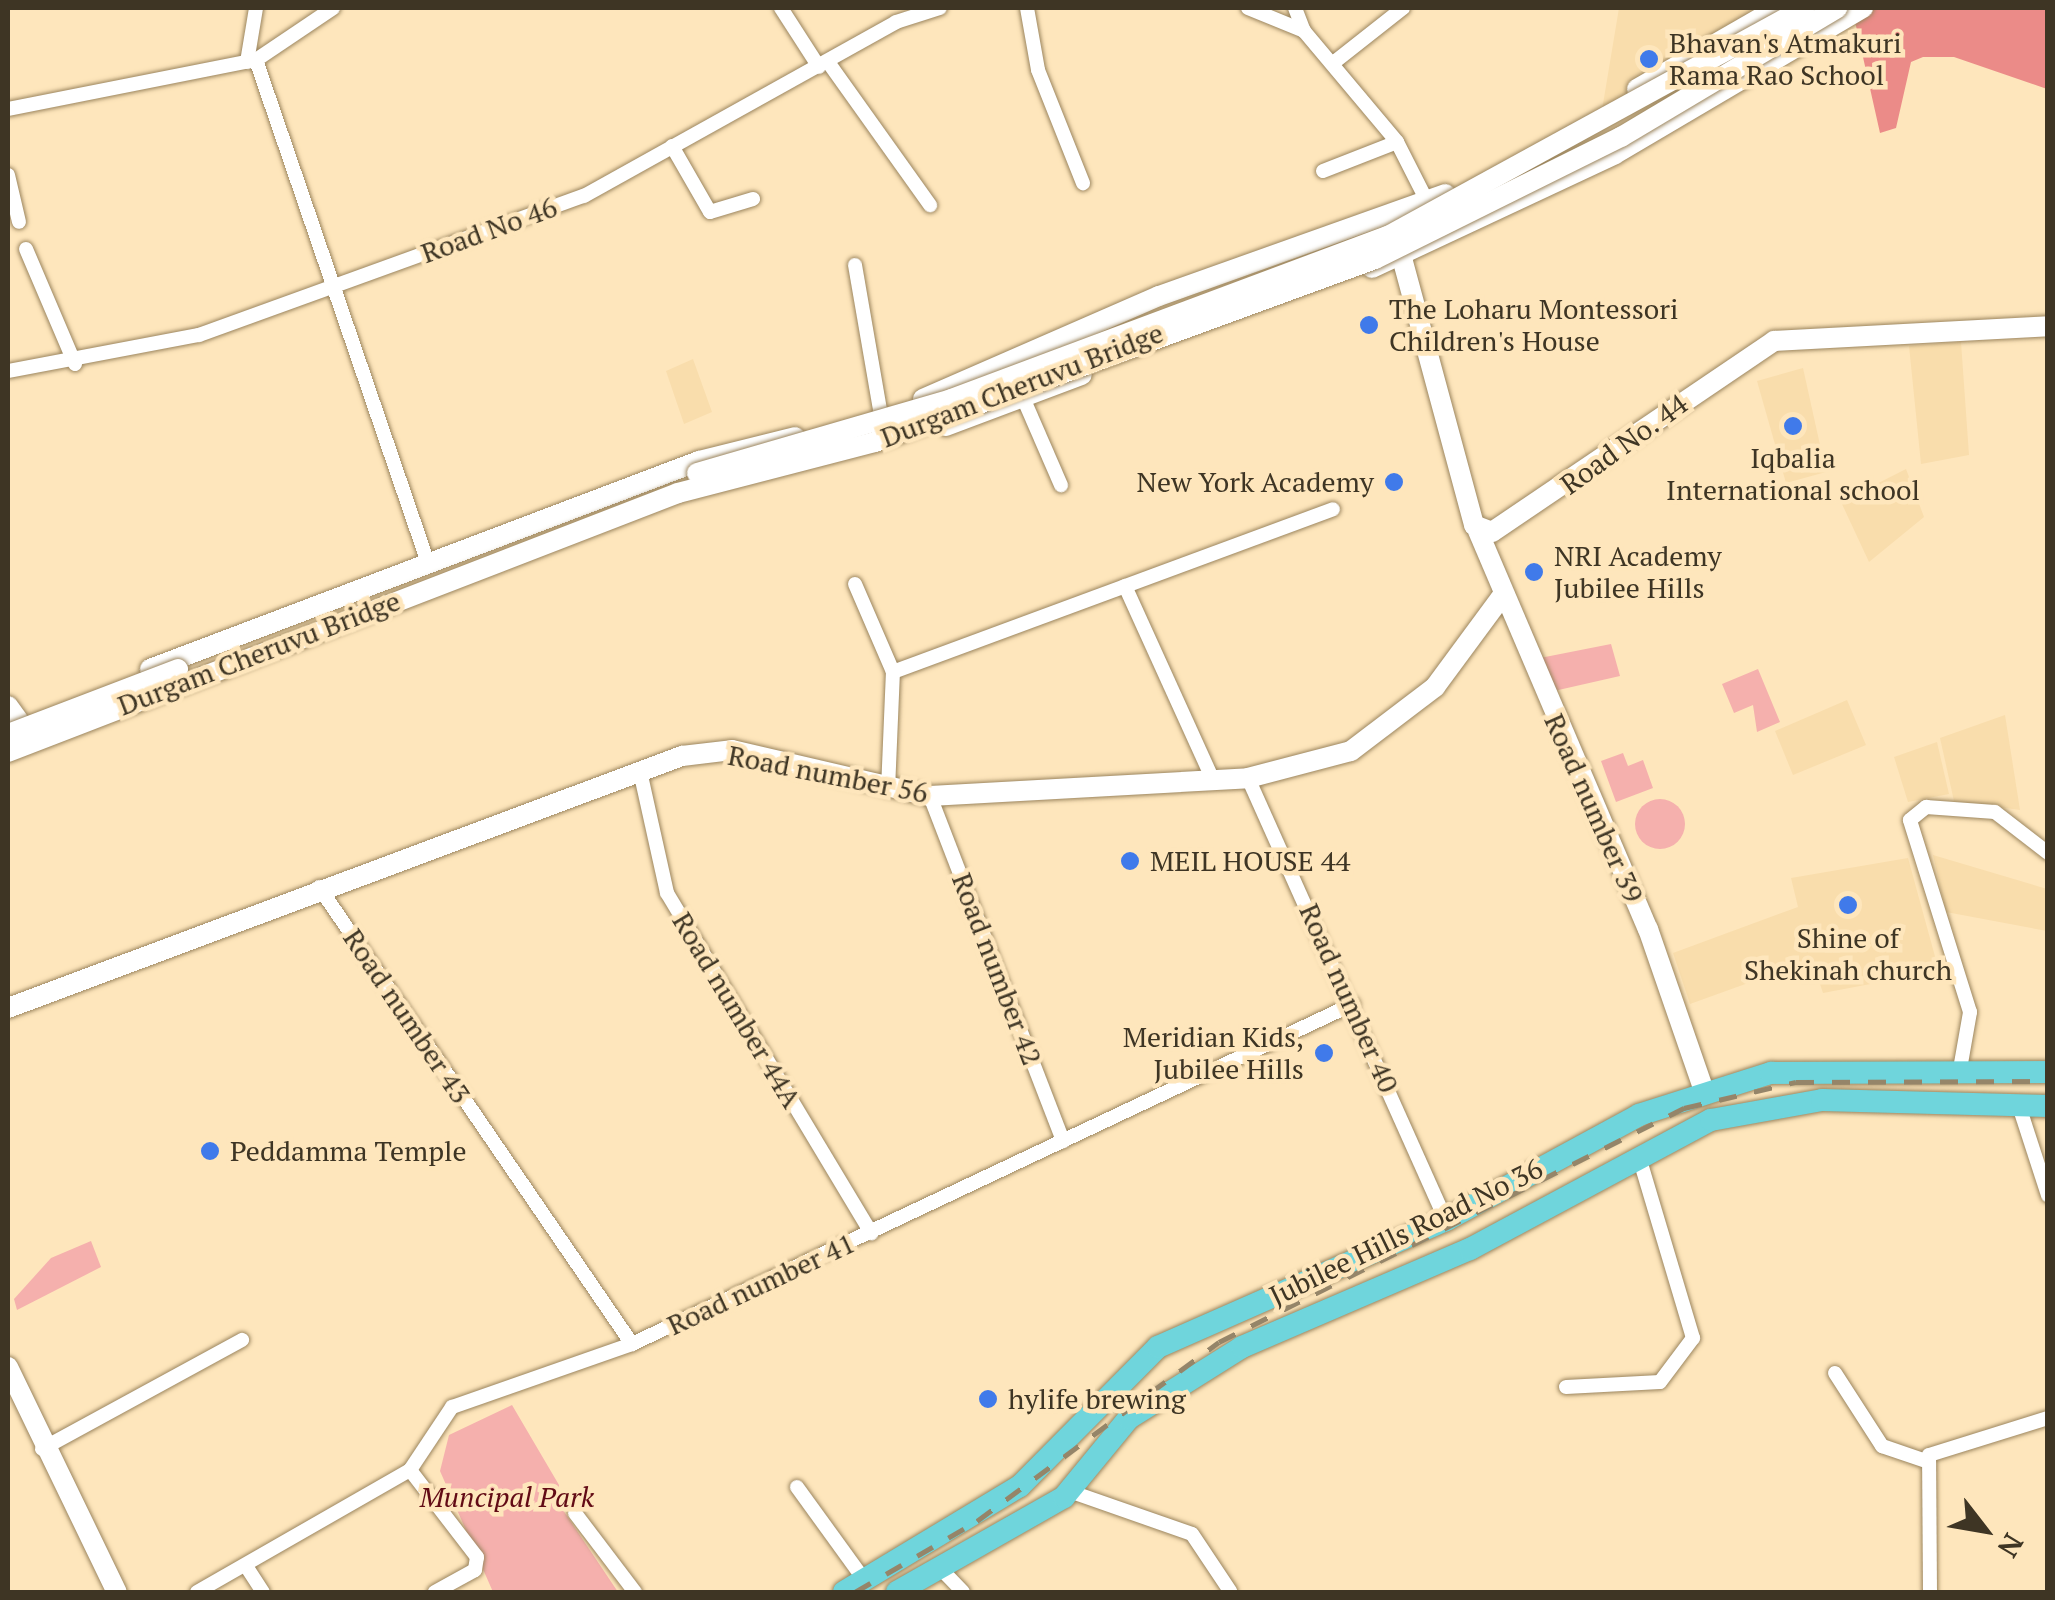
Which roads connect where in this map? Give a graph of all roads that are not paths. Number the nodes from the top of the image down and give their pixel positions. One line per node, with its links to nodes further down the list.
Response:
1 (256, 8): 15 (street)
2 (333, 8): 15 (street)
3 (781, 8): 16 (street)
4 (940, 8): 16 (street, Road No 46)
5 (1026, 8): 24 (street)
6 (1248, 8): 13 (street)
7 (1295, 8): 13 (street)
8 (1403, 8): 14 (street)
9 (1778, 8): 17 (main road)
10 (1805, 8): 48 (main road, Durgam Cheruvu Bridge, bridge)
11 (1836, 8): 49 (main road, Durgam Cheruvu Bridge, bridge)
12 (1863, 8): 21 (main road)
13 (1304, 31): 14 (street)
14 (1336, 60): 19 (street)
15 (251, 61): 18 (street); 32 (street)
16 (824, 64): 20 (street, Road No 46); 27 (street)
17 (1616, 101): 21 (main road); 26 (main road)
18 (8, 109)
19 (1397, 142): 22 (street); 26 (street)
20 (672, 146): 25 (street); 32 (street, Road No 46)
21 (1615, 154): 30 (main road)
22 (1323, 172)
23 (8, 175): 28 (street)
24 (1083, 183)
25 (753, 199)
26 (1428, 203): 37 (main road)
27 (930, 206)
28 (19, 222)
29 (26, 248): 34 (street)
30 (1402, 258): 36 (main road); 41 (main road)
31 (855, 265): 37 (street)
32 (330, 286): 34 (street, Road No 46); 43 (street)
33 (2048, 326): 41 (main road, Road No. 44)
34 (74, 364): 35 (street, Road No 46)
35 (8, 371)
36 (1024, 400): 38 (street); 42 (main road)
37 (882, 415): 39 (main road)
38 (1061, 485)
39 (587, 505): 42 (main road); 43 (main road)
40 (1333, 509): 45 (street)
41 (1478, 531): 46 (main road, Road number 39)
42 (598, 532): 50 (main road)
43 (428, 563): 48 (main road)
44 (855, 584): 47 (street)
45 (1125, 586): 47 (street); 53 (street)
46 (1502, 596): 52 (main road, Road number 56); 62 (main road, Road number 39)
47 (894, 672): 54 (street)
48 (10, 721)
49 (8, 752)
50 (8, 760)
51 (640, 772): 54 (main road, Road number 56); 57 (main road, Road number 56); 71 (street, Road number 44A)
52 (1248, 778): 53 (main road, Road number 56); 58 (street, Road number 40)
53 (1214, 782): 55 (main road, Road number 56)
54 (888, 790): 55 (main road, Road number 56)
55 (930, 796): 66 (street, Road number 42)
56 (2048, 854): 60 (street)
57 (318, 886): 59 (main road, Road number 56); 73 (street, Road number 43)
58 (1353, 1004): 66 (street, Road number 41); 70 (street, Road number 40)
59 (8, 1008)
60 (1960, 1070): 61 (main road, Jubilee Hills Road No 36); 62 (main road, Jubilee Hills Road No 36)
61 (2048, 1072)
62 (1703, 1088): 65 (main road, Jubilee Hills Road No 36)
63 (2019, 1106): 64 (main road, Jubilee Hills Road No 36); 67 (main road, Jubilee Hills Road No 36); 69 (street)
64 (2048, 1106)
65 (1596, 1138): 68 (main road); 70 (main road, Jubilee Hills Road No 36)
66 (1063, 1141): 71 (street, Road number 41)
67 (1639, 1158): 68 (main road, Jubilee Hills Road No 36); 76 (street)
68 (1611, 1173): 82 (main road, Jubilee Hills Road No 36)
69 (2048, 1195)
70 (1446, 1220): 86 (main road, Jubilee Hills Road No 36)
71 (870, 1233): 73 (street, Road number 41)
72 (242, 1340): 78 (street)
73 (632, 1344): 80 (street, Road number 41)
74 (8, 1367): 78 (main road)
75 (1834, 1373): 79 (street)
76 (1566, 1387)
77 (2048, 1418): 79 (street)
78 (42, 1449): 88 (main road)
79 (1926, 1461): 95 (street)
80 (410, 1470): 84 (street, Road number 41); 91 (street)
81 (797, 1487): 86 (street)
82 (1069, 1491): 85 (main road, Jubilee Hills Road No 36); 87 (street)
83 (575, 1513): 92 (street)
84 (246, 1566): 89 (street, Road number 41); 90 (street)
85 (940, 1568): 93 (main road, Jubilee Hills Road No 36); 94 (street)
86 (854, 1587)
87 (1230, 1591)
88 (118, 1592)
89 (198, 1592)
90 (263, 1592)
91 (435, 1592)
92 (635, 1592)
93 (897, 1592)
94 (963, 1592)
95 (1930, 1592)

